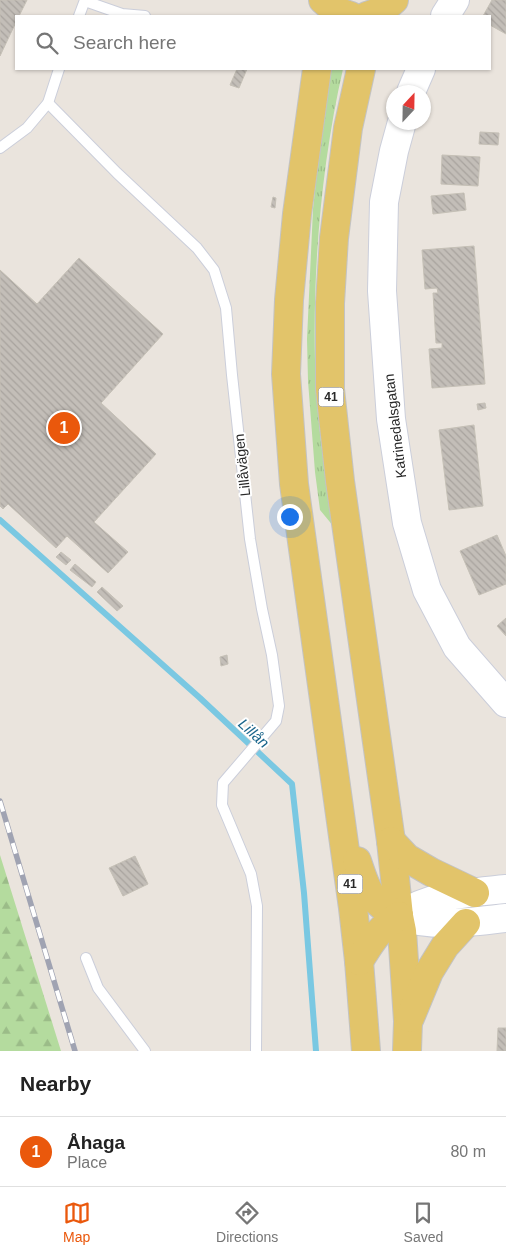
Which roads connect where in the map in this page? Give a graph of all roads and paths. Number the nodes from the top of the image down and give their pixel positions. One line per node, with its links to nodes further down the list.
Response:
1 (455, 0): 7 (street)
2 (85, 1): 4 (lane); 5 (lane)
3 (324, 6): 6 (main road)
4 (79, 15)
5 (134, 15)
6 (348, 15)
7 (446, 15)
8 (59, 70): 13 (lane)
9 (317, 70): 17 (main road, 41)
10 (361, 70): 18 (main road, 41)
11 (421, 70): 12 (street)
12 (414, 85)
13 (48, 103): 15 (lane); 28 (lane, Lillåvägen)
14 (400, 130): 16 (street, Katrinedalsgatan)
15 (0, 148)
16 (506, 702)
17 (340, 807): 21 (main road); 25 (main road, 41)
18 (391, 841): 20 (main road); 21 (main road, 41)
19 (506, 889): 20 (street)
20 (475, 893): 21 (street)
21 (399, 916): 23 (street); 25 (main road); 26 (main road, 41)
22 (506, 918): 23 (street)
23 (466, 923): 26 (main road)
24 (86, 958): 27 (lane)
25 (360, 962): 29 (main road, 41)
26 (408, 1021): 30 (main road, 41)
27 (145, 1051)
28 (256, 1051)
29 (366, 1051)
30 (407, 1051)

